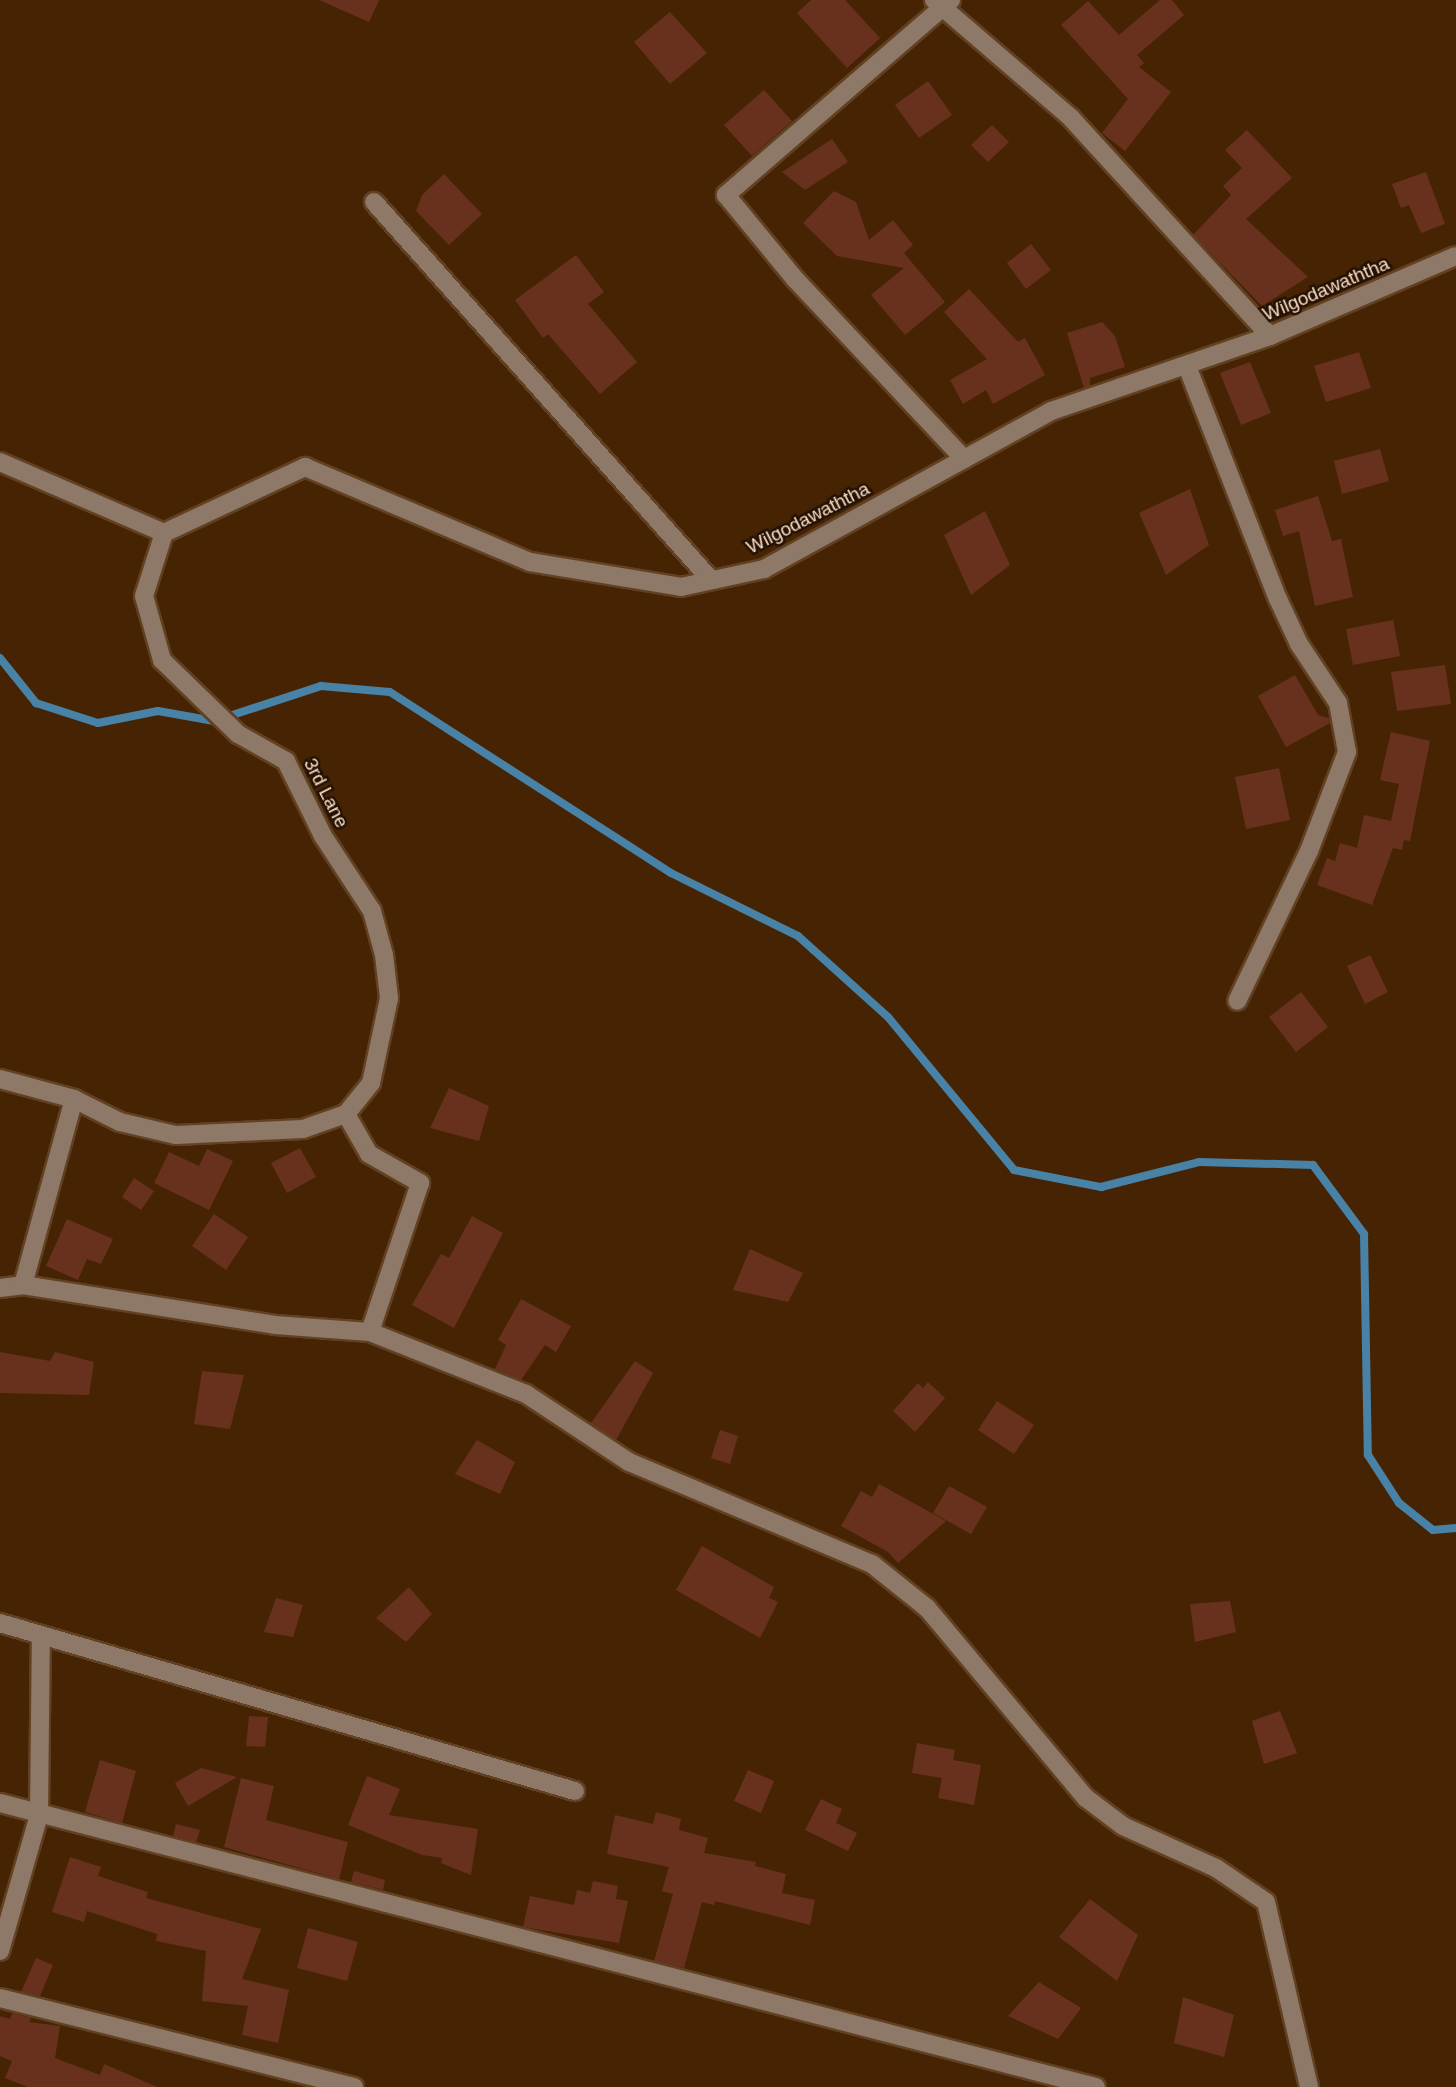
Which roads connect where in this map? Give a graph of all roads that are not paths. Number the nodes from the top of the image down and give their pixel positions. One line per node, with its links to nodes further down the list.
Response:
1 (942, 3): 4 (street); 6 (street)
2 (374, 202): 9 (street)
3 (1456, 256): 4 (street, Wilgodawaththa)
4 (1270, 337): 5 (street, Wilgodawaththa)
5 (1187, 366): 6 (street, Wilgodawaththa); 10 (street)
6 (964, 459): 9 (street, Wilgodawaththa)
7 (0, 462): 8 (street)
8 (164, 533): 9 (street, Wilgodawaththa); 13 (street, 3rd Lane)
9 (711, 580)
10 (1237, 1001)
11 (0, 1079): 12 (street)
12 (74, 1099): 13 (street); 14 (street)
13 (346, 1114): 16 (street)
14 (23, 1286): 15 (street); 16 (street)
15 (0, 1287)
16 (370, 1332): 26 (street)
17 (0, 1623): 18 (street)
18 (41, 1635): 19 (street); 21 (street)
19 (575, 1791)
20 (0, 1803): 21 (street)
21 (39, 1815): 22 (street); 25 (street)
22 (0, 1951)
23 (0, 1998): 24 (street)
24 (354, 2087)
25 (1096, 2087)
26 (1309, 2087)

